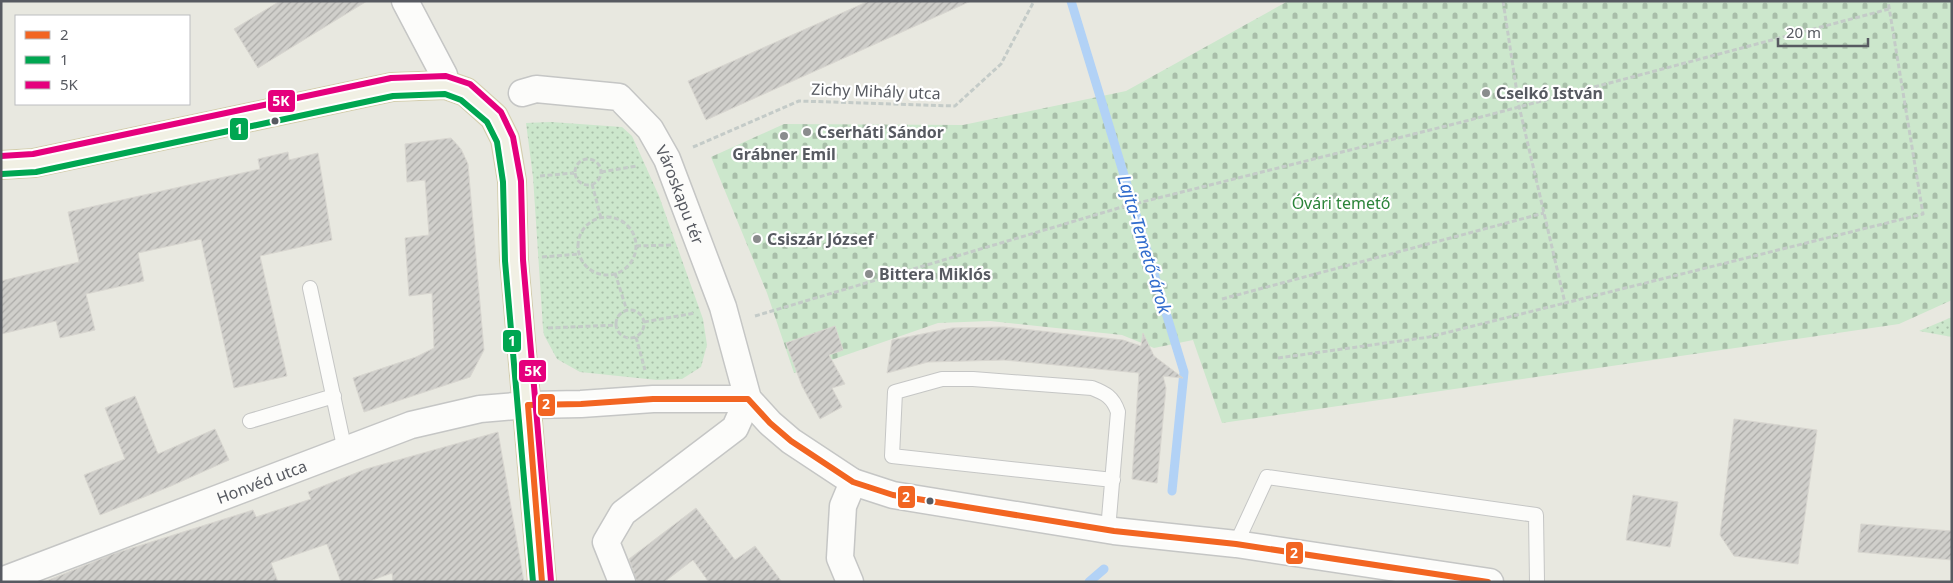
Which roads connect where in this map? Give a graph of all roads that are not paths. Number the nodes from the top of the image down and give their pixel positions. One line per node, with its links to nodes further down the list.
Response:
1 (406, 1): 2 (street)
2 (446, 85): 4 (main road); 8 (main road)
3 (522, 93): 7 (street, Városkapu tér)
4 (1, 165)
5 (310, 288): 6 (lane)
6 (334, 396): 9 (lane); 10 (lane)
7 (748, 399): 8 (street); 12 (street, Városkapu tér); 17 (street)
8 (528, 405): 10 (street, Honvéd utca); 16 (main road)
9 (250, 421)
10 (345, 452): 15 (street, Honvéd utca)
11 (1113, 480): 11 (lane); 13 (lane)
12 (853, 482): 13 (street, Városkapu tér); 18 (street)
13 (1108, 530): 14 (street, Városkapu tér)
14 (1236, 544): 19 (street, Városkapu tér); 20 (lane)
15 (1, 581)
16 (542, 582)
17 (622, 582)
18 (850, 582)
19 (1490, 582)
20 (1537, 582)

